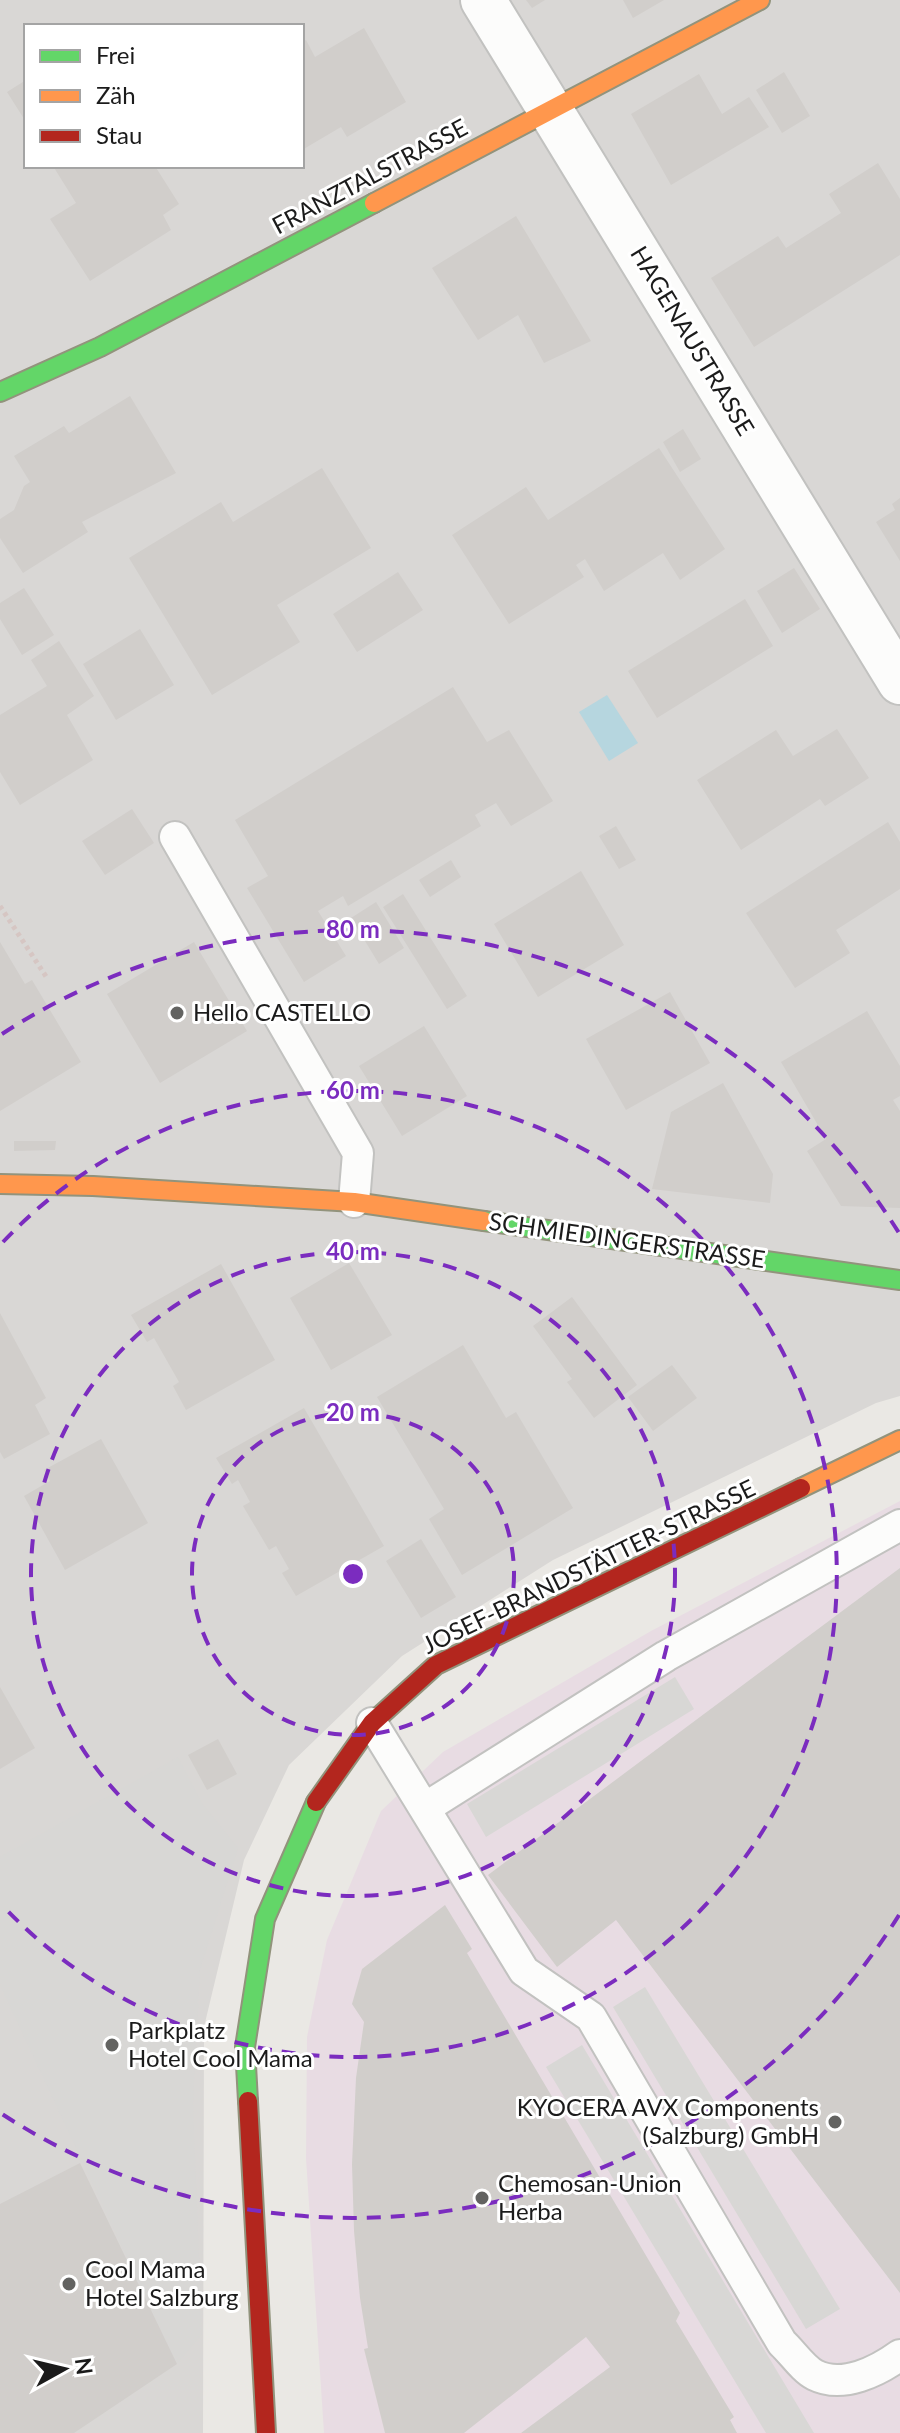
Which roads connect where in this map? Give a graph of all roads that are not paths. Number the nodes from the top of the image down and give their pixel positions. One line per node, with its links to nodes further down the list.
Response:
1 (483, 0): 3 (street, HAGENAUSTRASSE)
2 (760, 0): 3 (street, FRANZTALSTRASSE)
3 (550, 109): 4 (street, FRANZTALSTRASSE); 5 (street, HAGENAUSTRASSE)
4 (0, 392)
5 (900, 682)
6 (175, 837): 8 (lane)
7 (0, 1184): 8 (street, SCHMIEDINGERSTRASSE)
8 (354, 1202): 9 (street, SCHMIEDINGERSTRASSE)
9 (900, 1280)
10 (900, 1440): 12 (street, JOSEF-BRANDSTÄTTER-STRASSE)
11 (900, 1525): 13 (lane)
12 (372, 1723): 13 (lane); 15 (street, JOSEF-BRANDSTÄTTER-STRASSE)
13 (425, 1808): 14 (lane)
14 (900, 2355)
15 (266, 2433)

